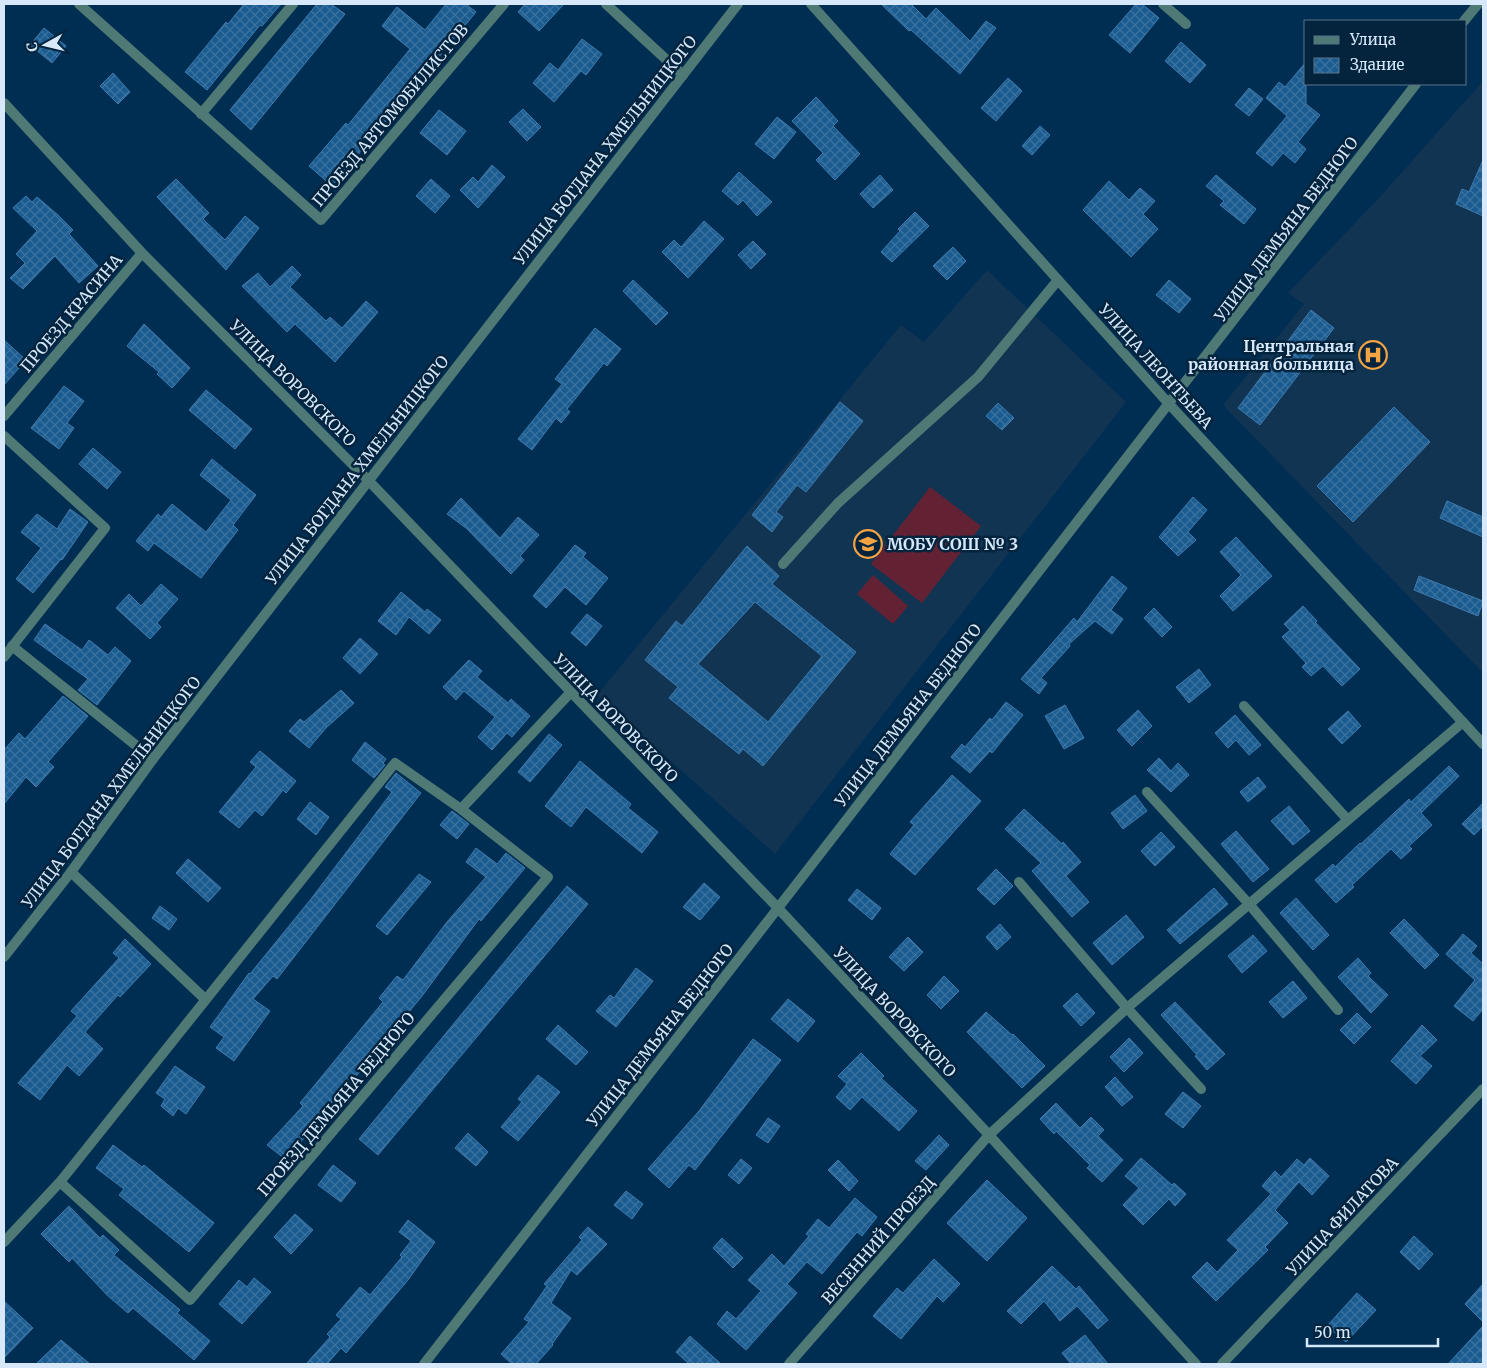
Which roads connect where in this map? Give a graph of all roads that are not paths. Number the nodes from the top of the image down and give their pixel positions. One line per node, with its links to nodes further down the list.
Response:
1 (79, 4): 14 (street)
2 (293, 4): 14 (street)
3 (504, 4): 14 (street, ПРОЕЗД АВТОМОБИЛИСТОВ)
4 (606, 4): 11 (street)
5 (738, 4): 11 (street, УЛИЦА БОГДАНА ХМЕЛЬНИЦКОГО)
6 (811, 4): 16 (street, УЛИЦА ЛЕОНТЬЕВА)
7 (1163, 4): 10 (street)
8 (1478, 4): 9 (street)
9 (1465, 20)
10 (1186, 24)
11 (682, 75): 20 (street, УЛИЦА БОГДАНА ХМЕЛЬНИЦКОГО)
12 (1415, 85): 17 (street, УЛИЦА ДЕМЬЯНА БЕДНОГО)
13 (4, 103): 15 (street, УЛИЦА ВОРОВСКОГО)
14 (201, 114)
15 (142, 253): 18 (street, ПРОЕЗД КРАСИНА); 20 (street, УЛИЦА ВОРОВСКОГО)
16 (1058, 280): 17 (street, УЛИЦА ЛЕОНТЬЕВА); 21 (street)
17 (1170, 405): 26 (street, УЛИЦА ЛЕОНТЬЕВА); 35 (street, УЛИЦА ДЕМЬЯНА БЕДНОГО)
18 (4, 416)
19 (4, 436): 22 (street)
20 (368, 480): 24 (street, УЛИЦА ВОРОВСКОГО); 28 (street, УЛИЦА БОГДАНА ХМЕЛЬНИЦКОГО)
21 (783, 564)
22 (12, 646): 23 (street); 28 (street)
23 (4, 657)
24 (571, 692): 30 (street); 35 (street, УЛИЦА ВОРОВСКОГО)
25 (1244, 706): 31 (street)
26 (1464, 722): 27 (street, УЛИЦА ЛЕОНТЬЕВА); 31 (street, ВЕСЕННИЙ ПРОЕЗД)
27 (1483, 744)
28 (153, 759): 32 (street, УЛИЦА БОГДАНА ХМЕЛЬНИЦКОГО)
29 (1147, 792): 34 (street)
30 (461, 809): 37 (street, ПРОЕЗД ДЕМЬЯНА БЕДНОГО); 43 (street, ПРОЕЗД ДЕМЬЯНА БЕДНОГО)
31 (1348, 820): 34 (street, ВЕСЕННИЙ ПРОЕЗД)
32 (71, 872): 36 (street, УЛИЦА БОГДАНА ХМЕЛЬНИЦКОГО); 37 (street)
33 (1019, 882): 38 (street)
34 (1249, 904): 38 (street, ВЕСЕННИЙ ПРОЕЗД); 39 (street)
35 (777, 907): 42 (street, УЛИЦА ВОРОВСКОГО); 45 (street, УЛИЦА ДЕМЬЯНА БЕДНОГО)
36 (4, 957)
37 (205, 1000): 43 (street, ПРОЕЗД ДЕМЬЯНА БЕДНОГО)
38 (1127, 1008): 40 (street); 42 (street, ВЕСЕННИЙ ПРОЕЗД)
39 (1338, 1010)
40 (1201, 1089)
41 (1483, 1089): 48 (street, УЛИЦА ФИЛАТОВА)
42 (989, 1135): 46 (street, ВЕСЕННИЙ ПРОЕЗД); 47 (street, УЛИЦА ВОРОВСКОГО)
43 (60, 1182): 44 (street, ПРОЕЗД ДЕМЬЯНА БЕДНОГО)
44 (4, 1242)
45 (424, 1364)
46 (789, 1364)
47 (1196, 1364)
48 (1222, 1364)

